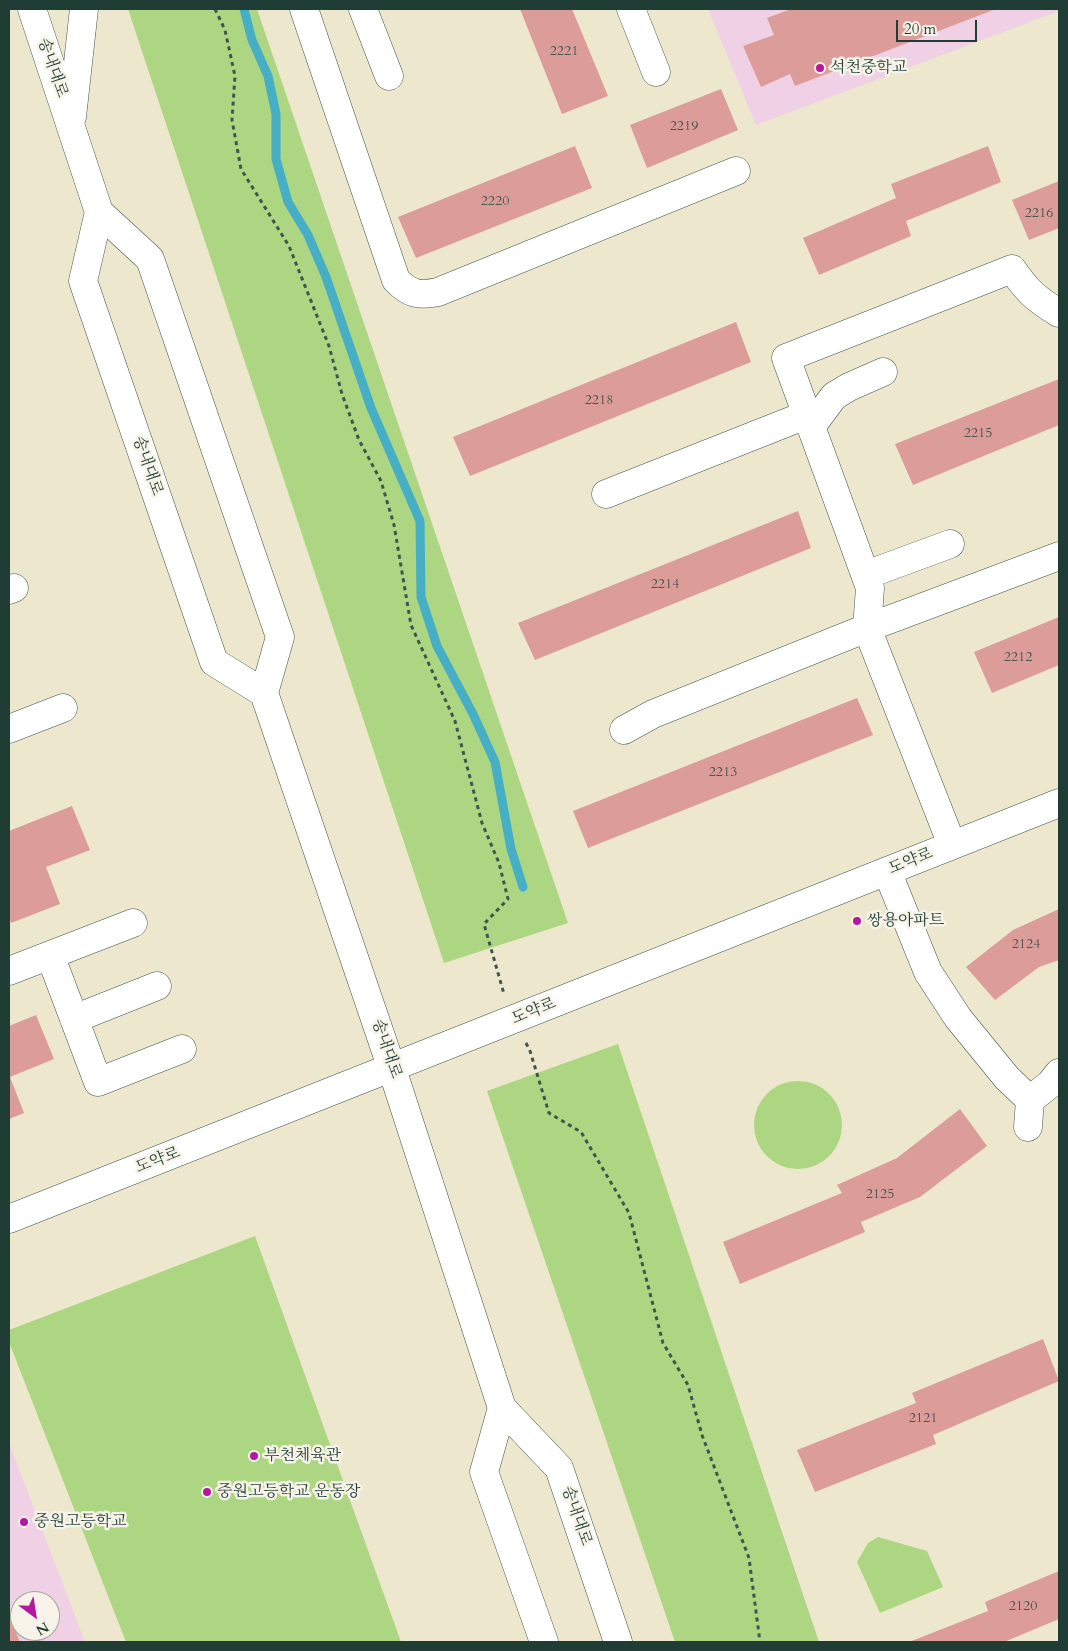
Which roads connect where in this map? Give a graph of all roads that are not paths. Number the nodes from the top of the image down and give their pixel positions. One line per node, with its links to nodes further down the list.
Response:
1 (32, 9): 8 (street, 송내대로)
2 (84, 9): 8 (street)
3 (304, 9): 9 (street)
4 (363, 9): 7 (street)
5 (631, 9): 6 (street)
6 (656, 72)
7 (389, 76)
8 (72, 126): 10 (street, 송내대로)
9 (736, 171)
10 (99, 212): 19 (street); 19 (street, 송내대로)
11 (1059, 313): 13 (street)
12 (883, 372): 13 (street)
13 (809, 421): 14 (street); 17 (street)
14 (606, 494)
15 (950, 544): 17 (street)
16 (1059, 556): 18 (street)
17 (866, 575): 18 (street)
18 (867, 628): 22 (street); 24 (street)
19 (264, 693): 32 (street, 송내대로)
20 (63, 708): 21 (street)
21 (9, 729)
22 (624, 730)
23 (1059, 803): 24 (street, 도약로)
24 (952, 846): 25 (street, 도약로)
25 (887, 872): 32 (street, 도약로); 33 (street)
26 (133, 923): 27 (street)
27 (50, 955): 28 (street); 30 (street)
28 (9, 971)
29 (157, 986): 30 (street)
30 (74, 1019): 31 (street)
31 (182, 1049)
32 (392, 1068): 34 (street, 도약로); 35 (street, 송내대로)
33 (1059, 1073)
34 (9, 1219)
35 (502, 1408): 36 (street); 37 (street, 송내대로)
36 (544, 1642)
37 (618, 1642)

